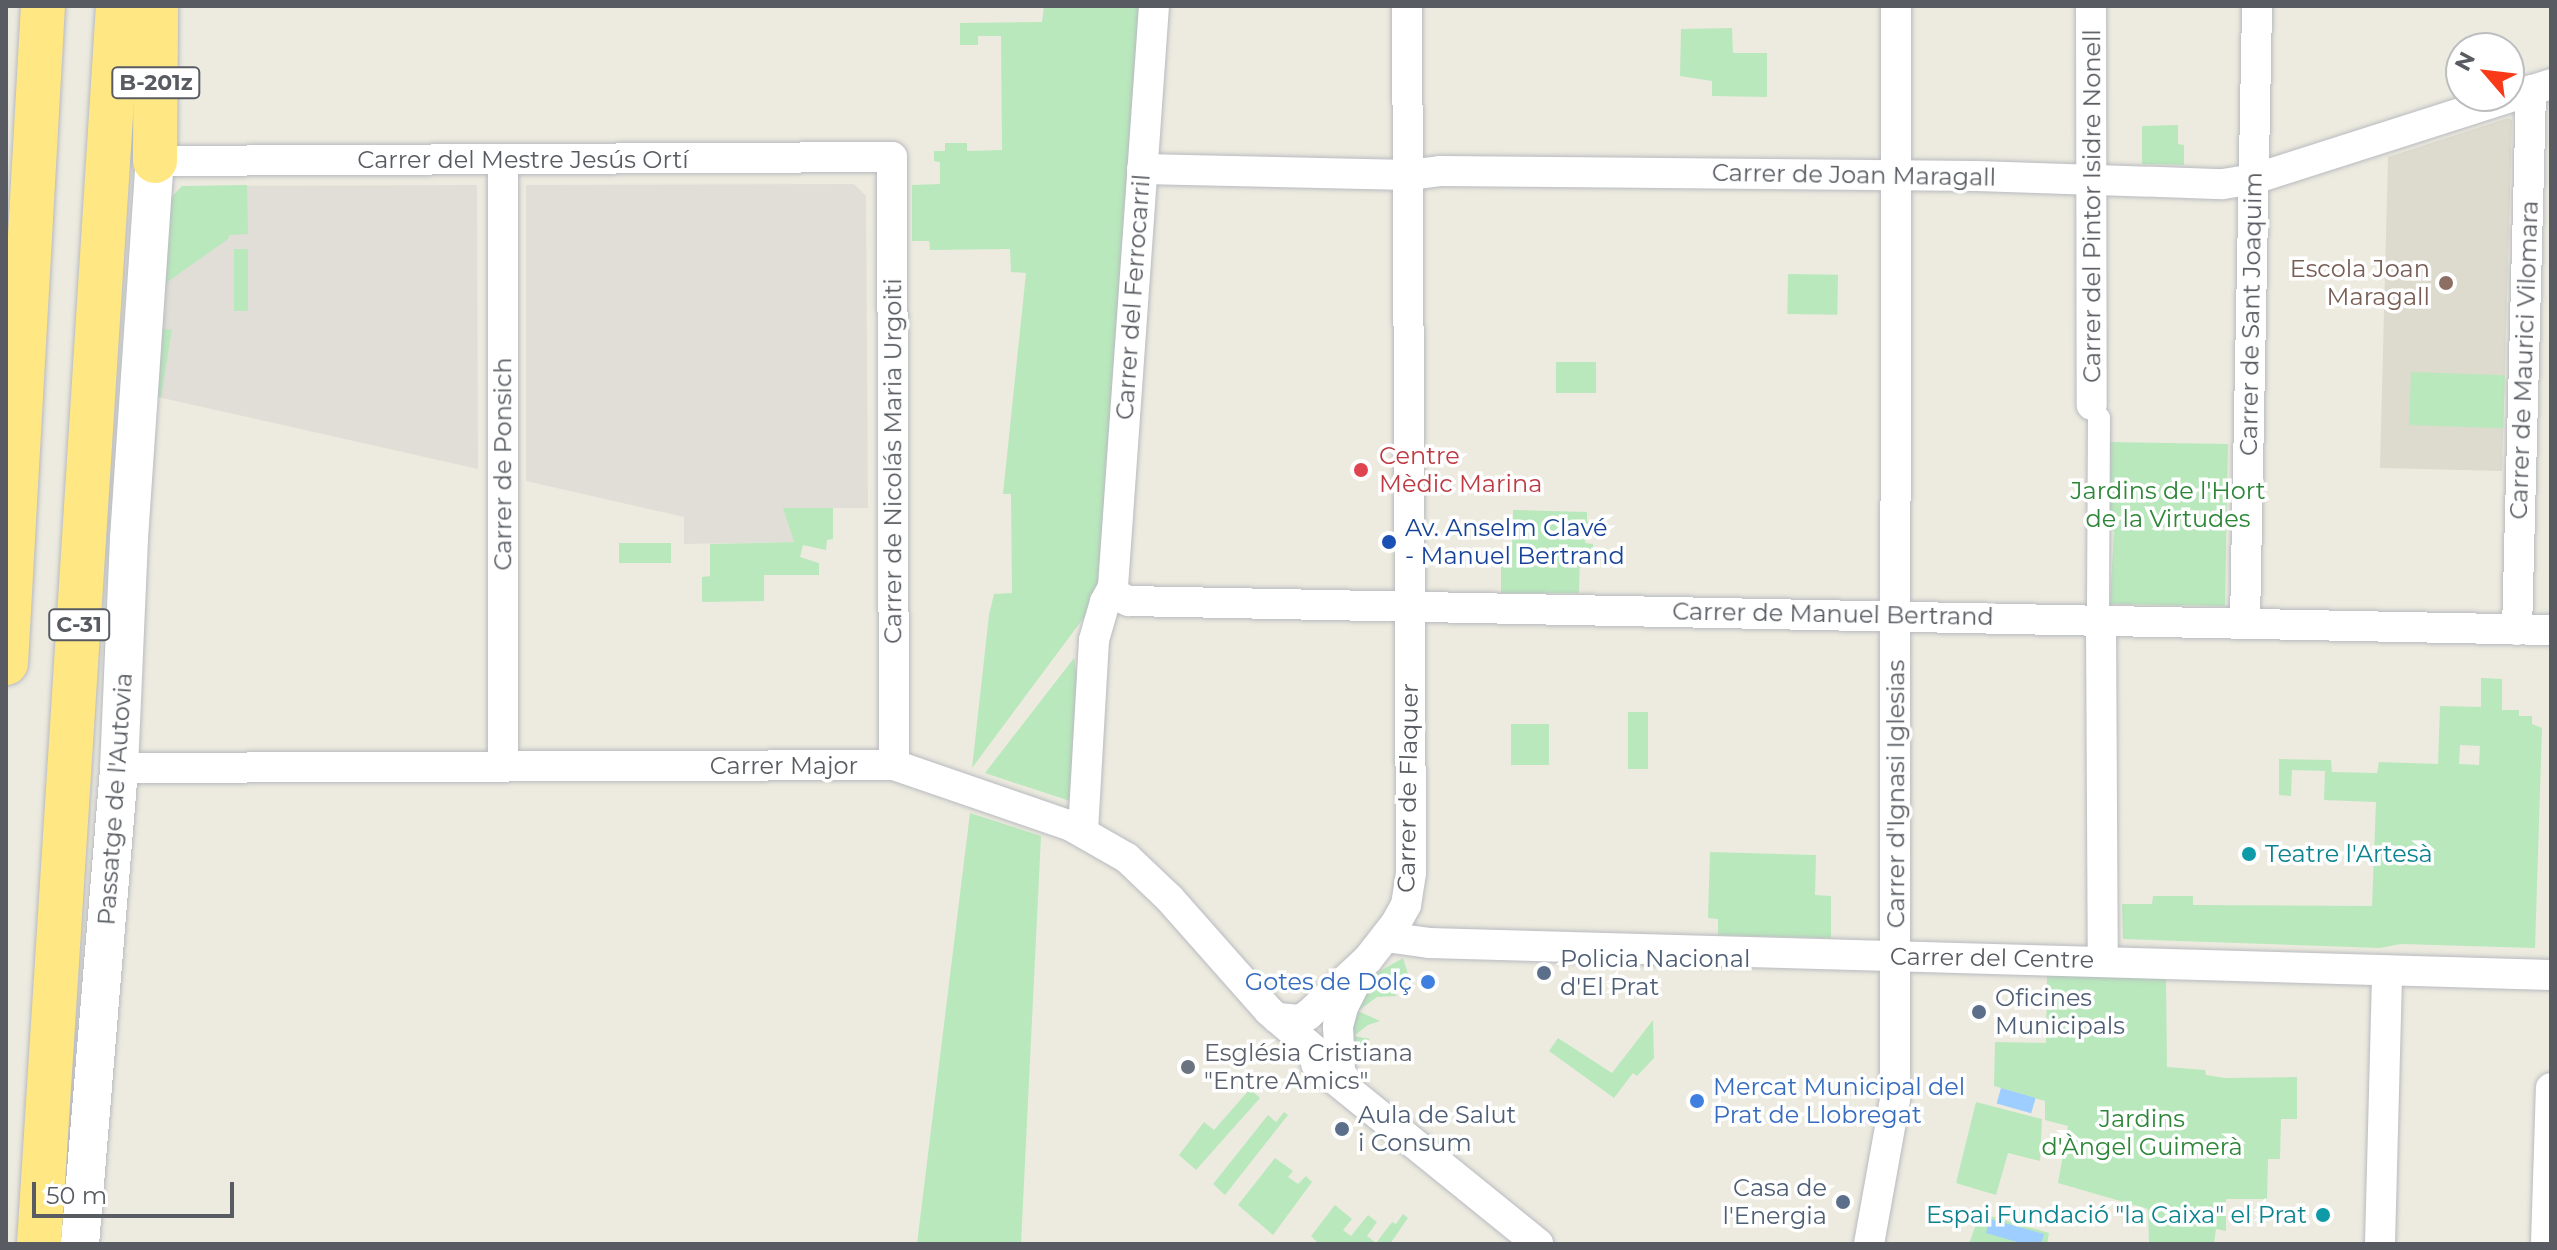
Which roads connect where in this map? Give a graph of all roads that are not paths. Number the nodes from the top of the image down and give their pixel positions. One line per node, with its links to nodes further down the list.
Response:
1 (43, 6): 11 (highway)
2 (118, 6): 44 (highway, C-31)
3 (156, 6): 12 (highway, B-201z)
4 (1154, 6): 14 (street, Carrer del Ferrocarril)
5 (1407, 6): 15 (street, Carrer de Flaquer)
6 (1896, 6): 16 (street, Carrer d'Ignasi Iglesias)
7 (2091, 6): 17 (street, Carrer del Pintor Isidre Nonell)
8 (2257, 6): 18 (street, Carrer de Sant Joaquim)
9 (2541, 87): 18 (street, Carrer de Joan Maragall); 26 (street, Carrer de Maurici Vilomara)
10 (892, 157): 13 (street, Carrer del Mestre Jesús Ortí); 29 (street, Carrer de Nicolás Maria Urgoiti)
11 (34, 158): 19 (highway); 28 (highway)
12 (155, 161): 13 (street, Carrer del Mestre Jesús Ortí); 31 (street, Passatge de l'Autovia / B-201z)
13 (503, 161): 30 (street, Carrer de Ponsich)
14 (1142, 169): 15 (street, Carrer de Joan Maragall); 21 (street, Carrer del Ferrocarril)
15 (1409, 175): 16 (street, Carrer de Joan Maragall); 22 (street, Carrer de Flaquer)
16 (1895, 176): 17 (street, Carrer de Joan Maragall); 24 (street, Carrer d'Ignasi Iglesias)
17 (2092, 179): 18 (street, Carrer de Joan Maragall); 20 (street, Carrer del Pintor Isidre Nonell)
18 (2254, 179): 25 (street, Carrer de Sant Joaquim)
19 (6, 231)
20 (2096, 412): 23 (street, Carrer del Pintor Isidre Nonell)
21 (1115, 591): 22 (street, Carrer de Manuel Bertrand); 32 (street, Carrer del Ferrocarril)
22 (1410, 605): 24 (street, Carrer de Manuel Bertrand); 33 (street, Carrer de Flaquer)
23 (2100, 614): 24 (street, Carrer de Manuel Bertrand); 25 (street, Carrer de Manuel Bertrand); 35 (street, Carrer del Pintor Isidre Nonell)
24 (1897, 616): 34 (street, Carrer d'Ignasi Iglesias)
25 (2245, 622): 26 (street, Carrer de Manuel Bertrand)
26 (2517, 630): 27 (street, Carrer de Manuel Bertrand)
27 (2551, 630)
28 (6, 663)
29 (894, 765): 30 (street, Carrer Major); 32 (street, Carrer Major)
30 (503, 767): 31 (street, Carrer Major)
31 (119, 768): 45 (street, Passatge de l'Autovia / B-201z)
32 (1077, 829): 39 (street, Carrer Major)
33 (1377, 948): 34 (street, Carrer del Centre); 38 (street); 41 (street)
34 (1895, 956): 35 (street, Carrer del Centre); 47 (street, Carrer d'Ignasi Iglesias)
35 (2103, 960): 36 (street, Carrer del Centre)
36 (2387, 971): 37 (street, Carrer del Centre); 48 (street)
37 (2551, 975)
38 (1323, 1000): 39 (street); 40 (street)
39 (1277, 1018): 40 (street, Carrer Major)
40 (1310, 1048): 41 (street, Carrer Major); 43 (street)
41 (1340, 1072): 43 (street, Carrer Major)
42 (2551, 1088): 49 (street)
43 (1361, 1102): 46 (street)
44 (39, 1244)
45 (80, 1244)
46 (1538, 1244)
47 (1869, 1244)
48 (2380, 1244)
49 (2546, 1244)

